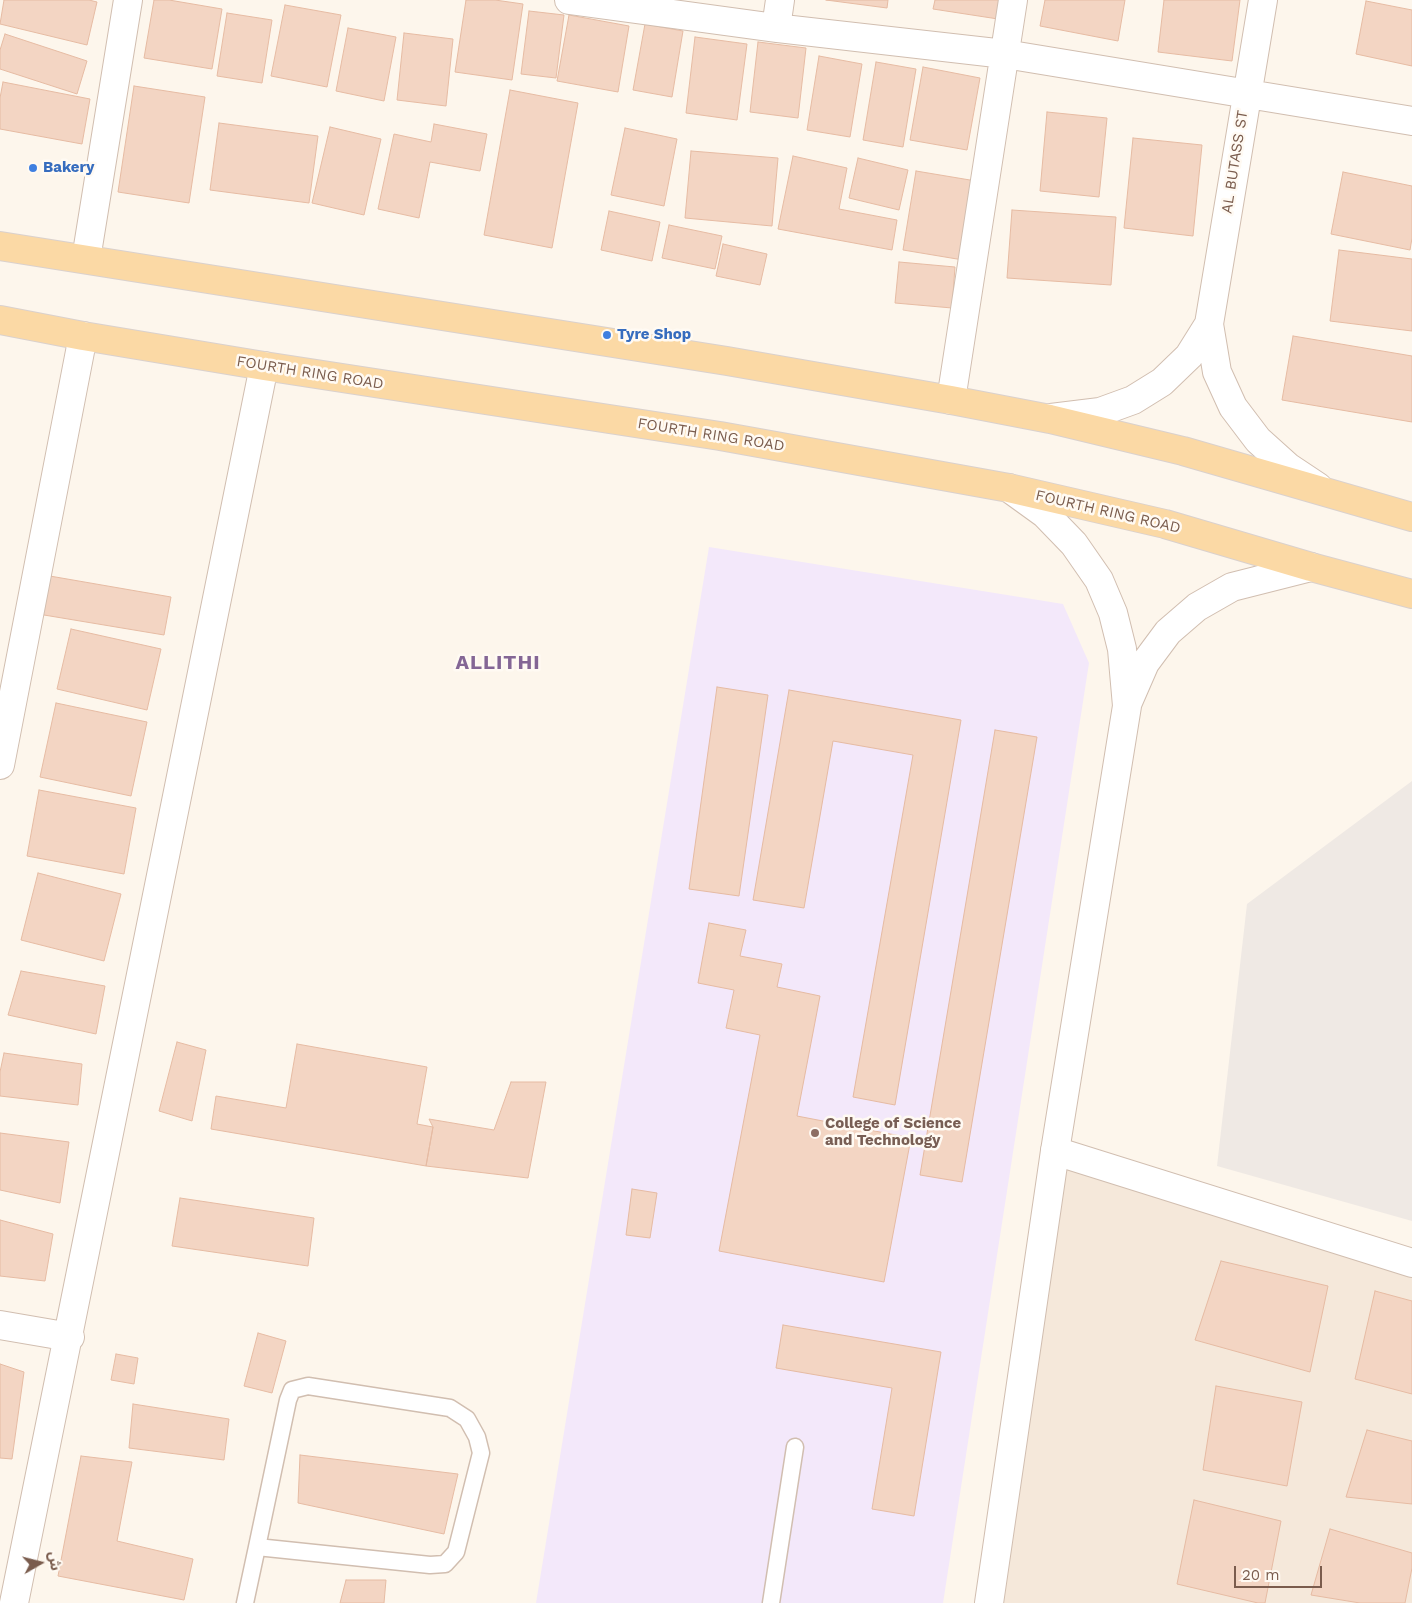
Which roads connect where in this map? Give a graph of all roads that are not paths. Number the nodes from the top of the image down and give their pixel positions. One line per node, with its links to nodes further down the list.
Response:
1 (128, 0): 11 (street)
2 (569, 0): 6 (street)
3 (780, 0): 6 (street)
4 (1012, 0): 7 (street)
5 (1262, 0): 8 (street, AL BUTASS ST)
6 (776, 28): 7 (street)
7 (1005, 54): 8 (street); 16 (street)
8 (1246, 94): 9 (street); 13 (street, AL BUTASS ST)
9 (1412, 121)
10 (0, 246): 11 (main road)
11 (86, 259): 16 (main road)
12 (0, 320): 14 (main road, FOURTH RING ROAD)
13 (1209, 324): 17 (street); 19 (street)
14 (82, 336): 15 (main road, FOURTH RING ROAD); 24 (street)
15 (264, 366): 18 (main road, FOURTH RING ROAD); 28 (street)
16 (951, 400): 17 (main road)
17 (1050, 419): 19 (main road)
18 (1009, 488): 21 (main road, FOURTH RING ROAD); 23 (street)
19 (1329, 493): 20 (main road)
20 (1412, 517)
21 (1311, 567): 22 (main road, FOURTH RING ROAD); 23 (street)
22 (1412, 594)
23 (1127, 706): 25 (street)
24 (0, 765)
25 (1055, 1150): 26 (street); 34 (street)
26 (1412, 1263)
27 (0, 1325): 28 (street)
28 (70, 1337): 31 (street)
29 (795, 1447): 33 (lane)
30 (257, 1547): 30 (lane); 32 (lane)
31 (14, 1603)
32 (246, 1603)
33 (771, 1603)
34 (989, 1603)

